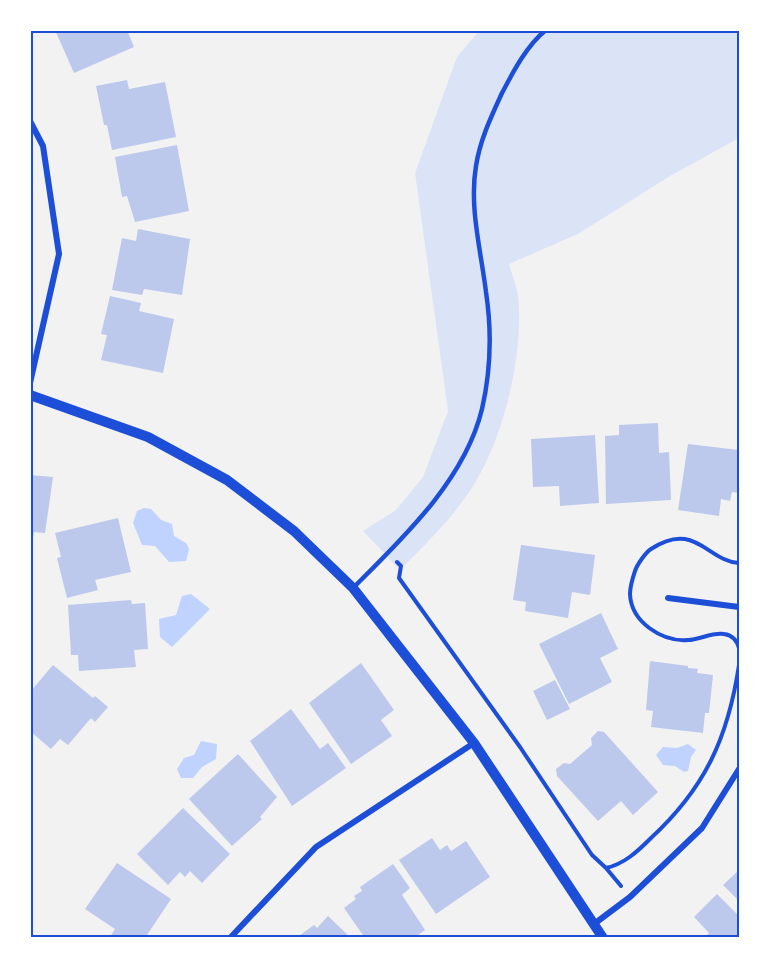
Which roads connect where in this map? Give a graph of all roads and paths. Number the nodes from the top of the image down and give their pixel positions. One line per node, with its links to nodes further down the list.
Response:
1 (546, 30): 5 (lane)
2 (30, 121): 3 (street)
3 (30, 383)
4 (30, 395): 6 (street)
5 (388, 553): 6 (lane); 12 (path)
6 (353, 588): 10 (street)
7 (668, 597): 8 (street)
8 (739, 607)
9 (739, 665): 12 (path)
10 (474, 743): 14 (street); 15 (street)
11 (739, 770): 13 (street)
12 (606, 868): 13 (path)
13 (630, 897): 14 (street)
14 (593, 925): 16 (street)
15 (230, 938)
16 (603, 938)

